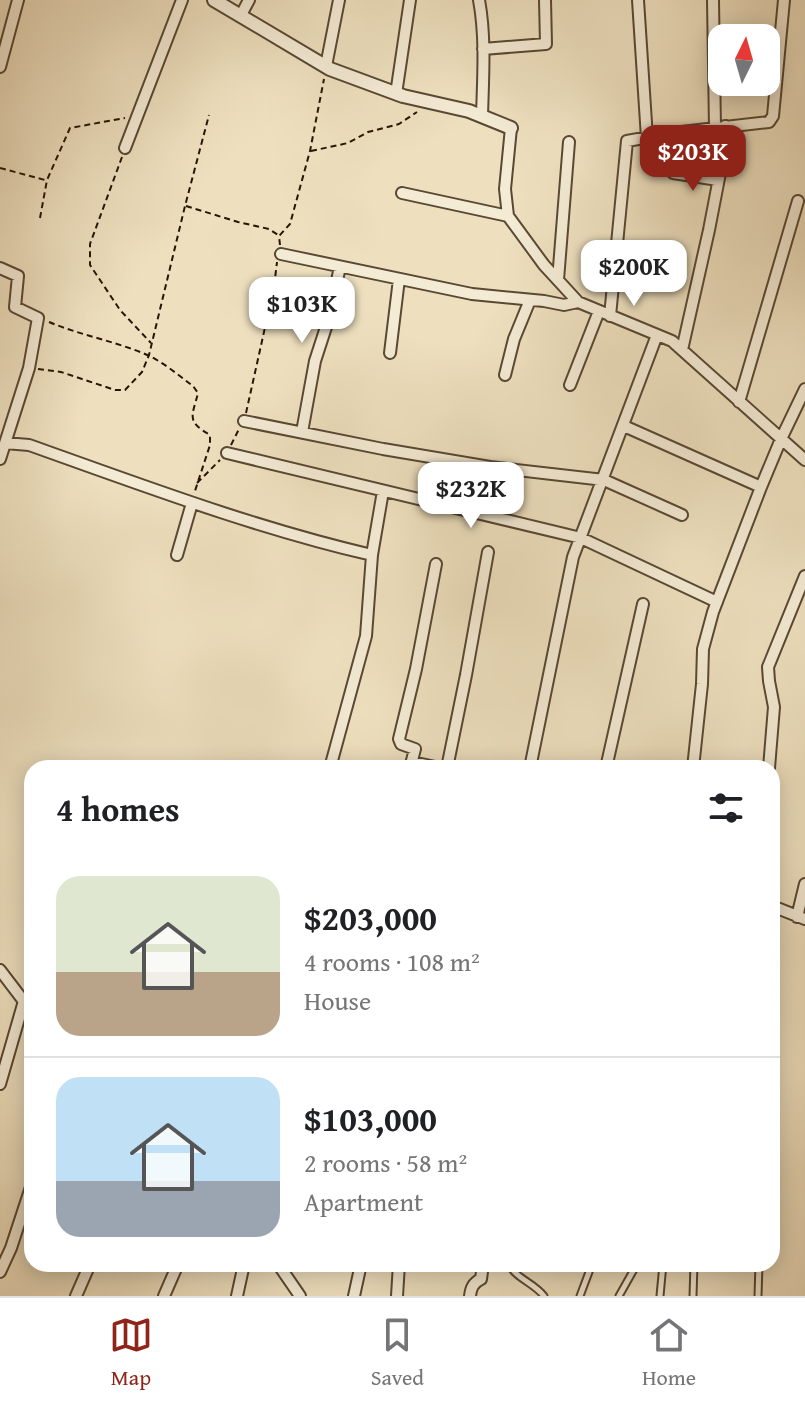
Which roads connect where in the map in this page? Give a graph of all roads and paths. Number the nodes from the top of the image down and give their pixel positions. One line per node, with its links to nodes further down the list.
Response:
1 (18, 0): 15 (street)
2 (182, 0): 18 (street)
3 (214, 0): 12 (street)
4 (249, 0): 12 (street)
5 (339, 0): 14 (street)
6 (410, 0): 16 (street)
7 (479, 0): 13 (street)
8 (545, 0): 13 (street)
9 (638, 0): 23 (street)
10 (713, 0): 21 (street)
11 (784, 0): 21 (street)
12 (241, 15): 14 (street)
13 (483, 49): 20 (street)
14 (326, 66): 16 (street); 26 (path)
15 (0, 67)
16 (396, 94): 17 (street)
17 (427, 102): 20 (street); 26 (path)
18 (138, 115): 25 (street); 29 (path)
19 (209, 115): 33 (path)
20 (482, 116): 22 (street)
21 (720, 127): 23 (street); 30 (street)
22 (511, 128): 34 (street)
23 (647, 138): 44 (street)
24 (569, 142): 41 (street)
25 (125, 148): 47 (path)
26 (310, 151): 36 (path)
27 (0, 168): 29 (path)
28 (673, 173): 30 (street)
29 (47, 180): 35 (path)
30 (718, 180): 48 (street)
31 (402, 193): 34 (street)
32 (798, 201): 55 (street)
33 (185, 206): 36 (path); 47 (path)
34 (508, 216): 41 (street)
35 (40, 218)
36 (279, 236): 37 (path)
37 (281, 254): 38 (street); 56 (path)
38 (340, 267): 40 (street); 58 (street)
39 (0, 268): 45 (street)
40 (399, 279): 42 (street); 49 (street)
41 (558, 280): 43 (street)
42 (530, 300): 43 (street); 52 (street)
43 (578, 302): 44 (street)
44 (604, 313): 46 (street); 53 (street)
45 (38, 318): 50 (path); 51 (street)
46 (657, 335): 48 (street); 57 (street)
47 (152, 344): 50 (path)
48 (682, 350): 55 (street)
49 (390, 353)
50 (149, 355): 51 (path); 65 (path)
51 (29, 368): 60 (street)
52 (505, 375)
53 (570, 385)
54 (805, 389): 59 (street)
55 (739, 402): 59 (street)
56 (244, 421): 58 (street); 61 (path)
57 (624, 426): 64 (street); 66 (street)
58 (302, 432): 64 (street)
59 (781, 439): 63 (street); 66 (street)
60 (5, 443): 62 (street); 68 (street)
61 (227, 453): 65 (path); 67 (street)
62 (0, 459)
63 (805, 460)
64 (604, 480): 69 (street); 70 (street)
65 (197, 483): 68 (path)
66 (761, 487): 76 (street)
67 (383, 491): 70 (street); 73 (street)
68 (192, 503): 72 (street); 73 (street)
69 (682, 515)
70 (581, 538): 76 (street); 81 (street)
71 (488, 552): 80 (street)
72 (177, 555)
73 (372, 555): 78 (street)
74 (436, 564): 79 (street)
75 (805, 576): 84 (street)
76 (717, 602): 83 (street)
77 (643, 604): 82 (street)
78 (332, 760)
79 (412, 760)
80 (449, 760)
81 (532, 760)
82 (608, 760)
83 (694, 760)
84 (770, 760)
85 (805, 884): 87 (street)
86 (780, 909): 87 (street)
87 (801, 918)
88 (0, 970): 89 (street)
89 (24, 1001): 90 (street)
90 (0, 1084)
91 (24, 1208): 92 (street)
92 (0, 1272)
93 (86, 1272): 106 (street)
94 (174, 1272): 107 (street)
95 (242, 1272): 108 (street)
96 (284, 1272): 109 (street)
97 (359, 1272): 110 (street)
98 (398, 1272): 111 (street)
99 (482, 1272): 112 (street)
100 (513, 1272): 113 (lane)
101 (589, 1272): 114 (lane)
102 (632, 1272): 115 (lane)
103 (662, 1272): 116 (lane)
104 (694, 1272): 117 (lane)
105 (759, 1272): 118 (lane)
106 (76, 1296)
107 (164, 1296)
108 (237, 1296)
109 (300, 1296)
110 (354, 1296)
111 (397, 1296)
112 (470, 1296)
113 (544, 1296)
114 (580, 1296)
115 (619, 1296)
116 (660, 1296)
117 (693, 1296)
118 (758, 1296)

